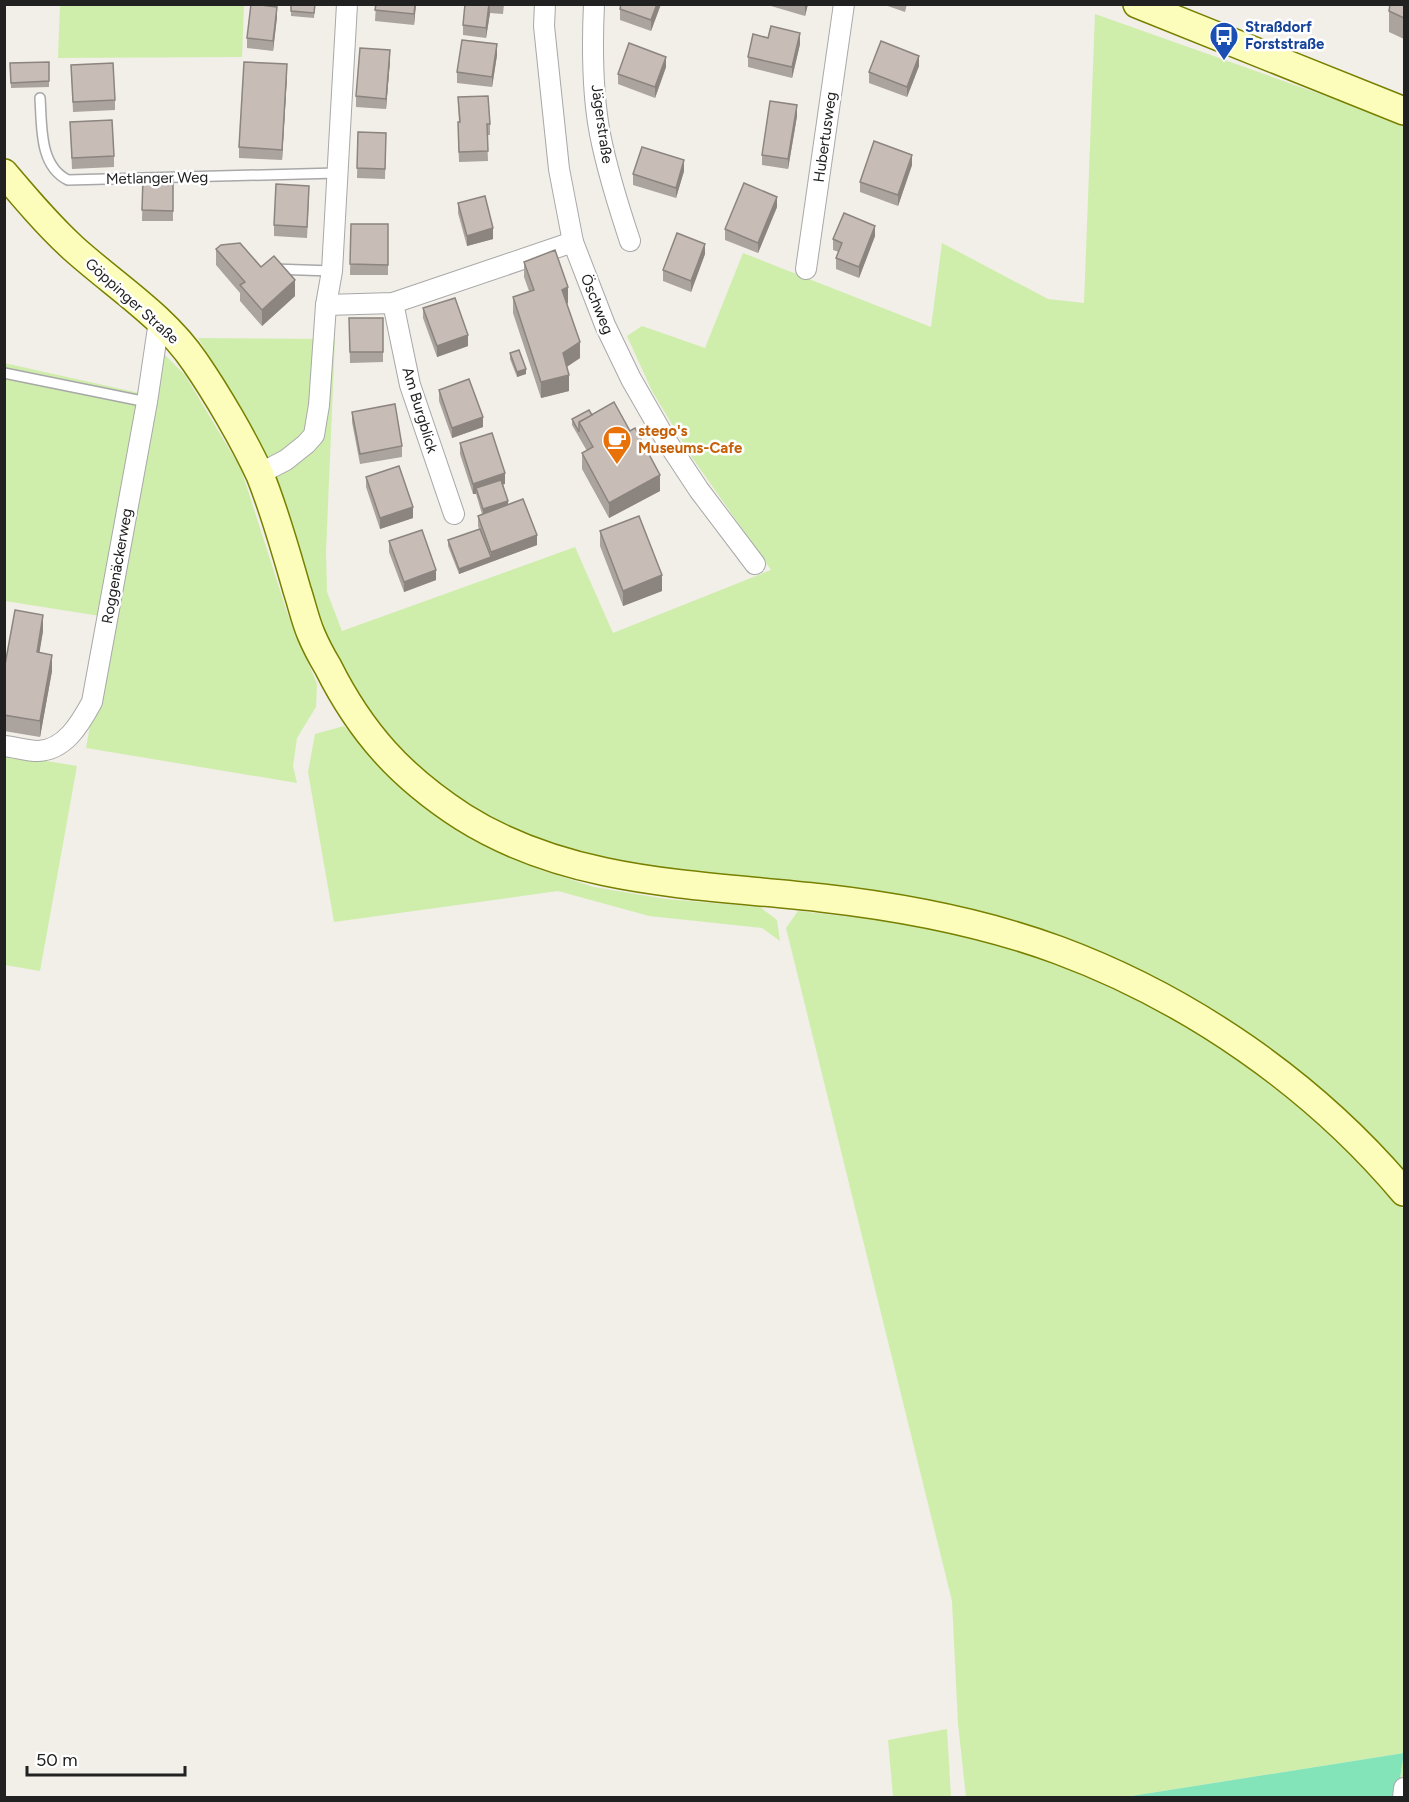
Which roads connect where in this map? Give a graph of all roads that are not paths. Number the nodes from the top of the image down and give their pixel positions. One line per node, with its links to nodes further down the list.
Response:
1 (347, 4): 10 (street)
2 (545, 4): 12 (street, Öschweg)
3 (594, 4): 11 (street, Jägerstraße)
4 (844, 4): 14 (street, Hubertusweg)
5 (1137, 4): 6 (main road)
6 (1164, 9): 8 (main road)
7 (40, 98): 10 (lane, Metlanger Weg)
8 (1404, 111)
9 (4, 172): 18 (main road, Göppinger Straße)
10 (338, 173): 15 (street)
11 (630, 241)
12 (573, 242): 16 (street); 23 (street, Öschweg)
13 (264, 269): 15 (lane)
14 (806, 269)
15 (332, 271): 17 (street)
16 (393, 303): 17 (street); 22 (street, Am Burgblick)
17 (326, 305): 21 (street)
18 (159, 321): 20 (street, Roggenäckerweg); 21 (main road, Göppinger Straße)
19 (4, 373): 20 (lane)
20 (147, 402): 24 (street, Roggenäckerweg)
21 (259, 474): 25 (main road, Göppinger Straße)
22 (454, 514)
23 (755, 564)
24 (4, 746)
25 (1404, 1192)
26 (1404, 1788): 27 (street)
27 (1403, 1797)

